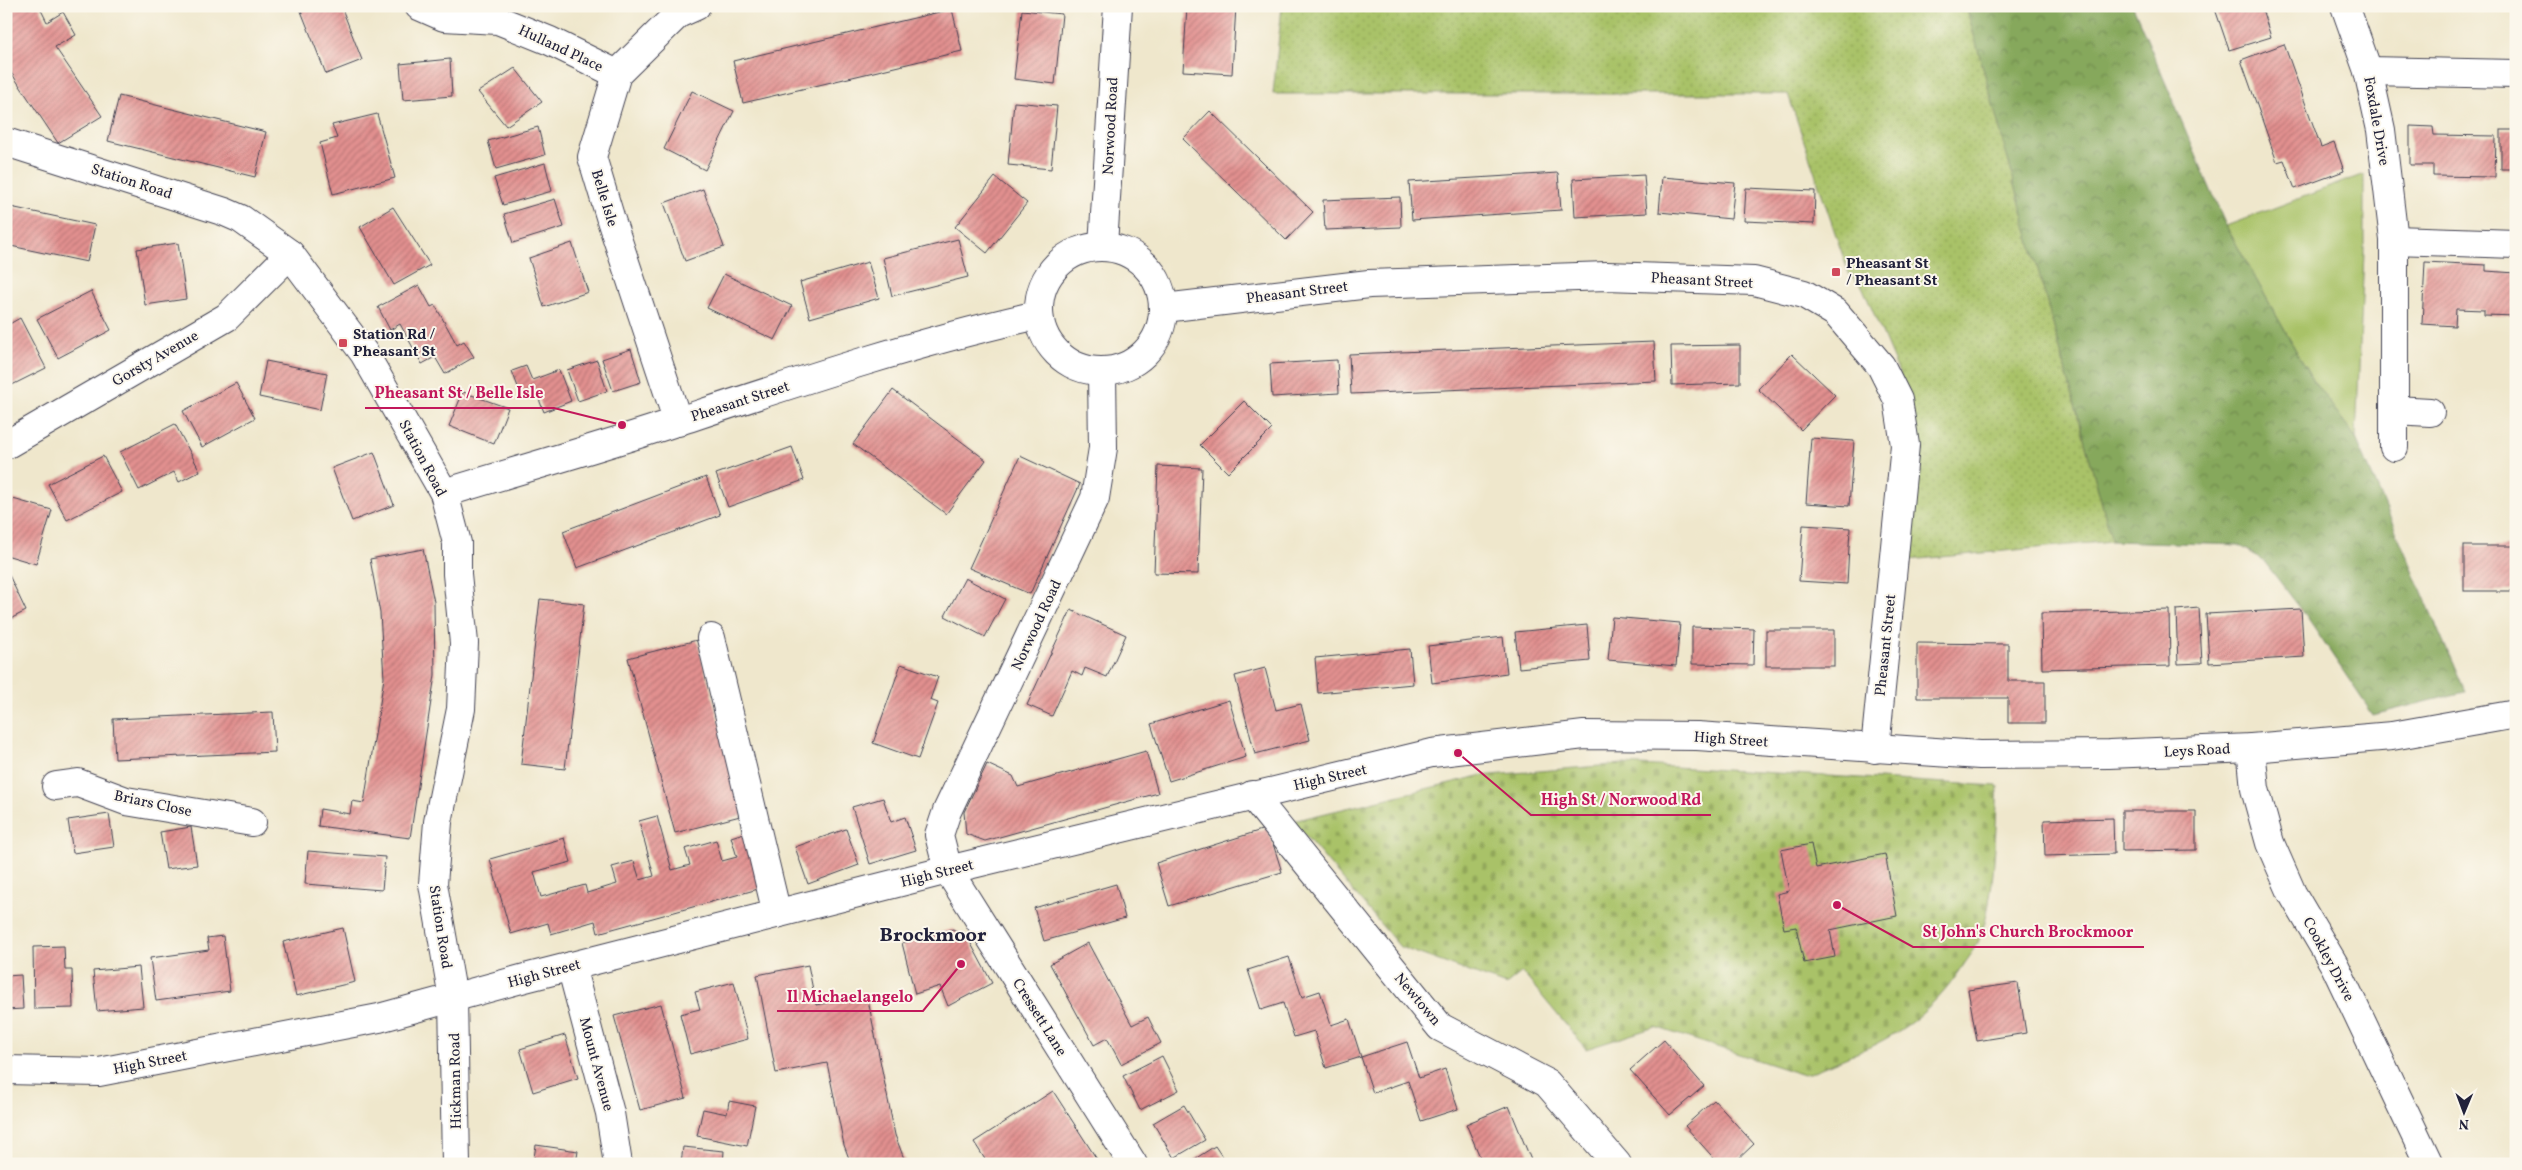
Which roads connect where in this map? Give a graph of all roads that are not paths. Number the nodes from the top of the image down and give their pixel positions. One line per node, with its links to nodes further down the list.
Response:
1 (419, 6): 6 (street, Hulland Place)
2 (696, 6): 6 (street, Belle Isle)
3 (1118, 6): 11 (street, Norwood Road)
4 (2344, 6): 5 (street, Foxdale Drive)
5 (2368, 71): 7 (street); 9 (street, Foxdale Drive)
6 (617, 74): 18 (street, Belle Isle)
7 (2516, 74)
8 (6, 142): 12 (street, Station Road)
9 (2394, 240): 10 (street); 16 (street, Foxdale Drive)
10 (2516, 244)
11 (1103, 246): 13 (street); 14 (street)
12 (290, 254): 19 (street, Gorsty Avenue); 21 (street, Station Road)
13 (1164, 308): 15 (street); 25 (street, Pheasant Street)
14 (1038, 315): 15 (street); 18 (street, Pheasant Street)
15 (1102, 372): 29 (street, Norwood Road)
16 (2395, 410): 17 (street); 20 (street, Foxdale Drive)
17 (2430, 412)
18 (678, 422): 21 (street, Pheasant Street)
19 (6, 445)
20 (2394, 447)
21 (444, 493): 32 (street, Station Road)
22 (711, 638): 30 (street)
23 (2516, 714): 24 (street, Leys Road)
24 (2251, 748): 25 (street, Leys Road); 38 (street, Cookley Drive)
25 (1875, 749): 27 (street, High Street)
26 (56, 786): 28 (street, Briars Close)
27 (1252, 795): 29 (street, High Street); 37 (street, Newtown)
28 (252, 822)
29 (948, 870): 30 (street, High Street); 36 (street, Cressett Lane)
30 (777, 914): 31 (street, High Street)
31 (571, 966): 32 (street, High Street); 35 (street, Mount Avenue)
32 (453, 998): 33 (street, High Street); 34 (street, Hickman Road)
33 (6, 1070)
34 (456, 1164)
35 (618, 1164)
36 (1133, 1164)
37 (1617, 1164)
38 (2429, 1164)

